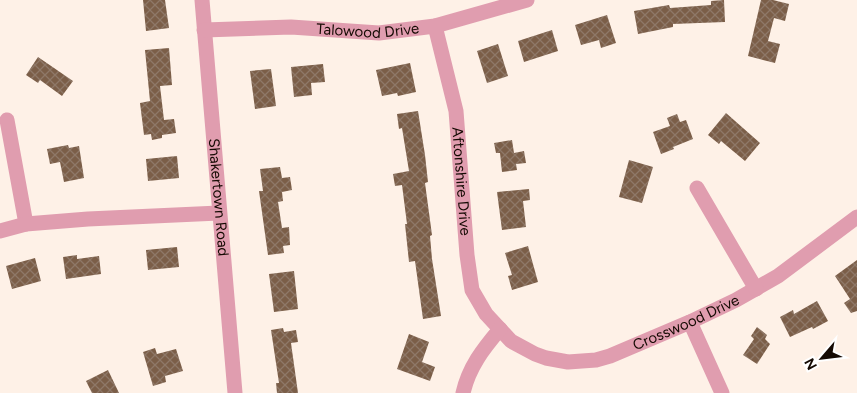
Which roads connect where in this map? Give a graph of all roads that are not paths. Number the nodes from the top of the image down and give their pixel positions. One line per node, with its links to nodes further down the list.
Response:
1 (202, 0): 4 (street, Shakertown Road)
2 (527, 0): 3 (street, Talowood Drive)
3 (435, 26): 4 (street, Talowood Drive); 13 (street, Aftonshire Drive)
4 (204, 30): 7 (street, Shakertown Road)
5 (7, 120): 9 (street)
6 (697, 188): 11 (street)
7 (219, 212): 9 (street); 14 (street, Shakertown Road)
8 (857, 216): 11 (street, Crosswood Drive)
9 (26, 224): 10 (street)
10 (0, 231)
11 (756, 289): 12 (street, Crosswood Drive)
12 (690, 322): 13 (street, Crosswood Drive); 16 (street)
13 (500, 329): 15 (street)
14 (235, 393)
15 (463, 393)
16 (722, 393)

